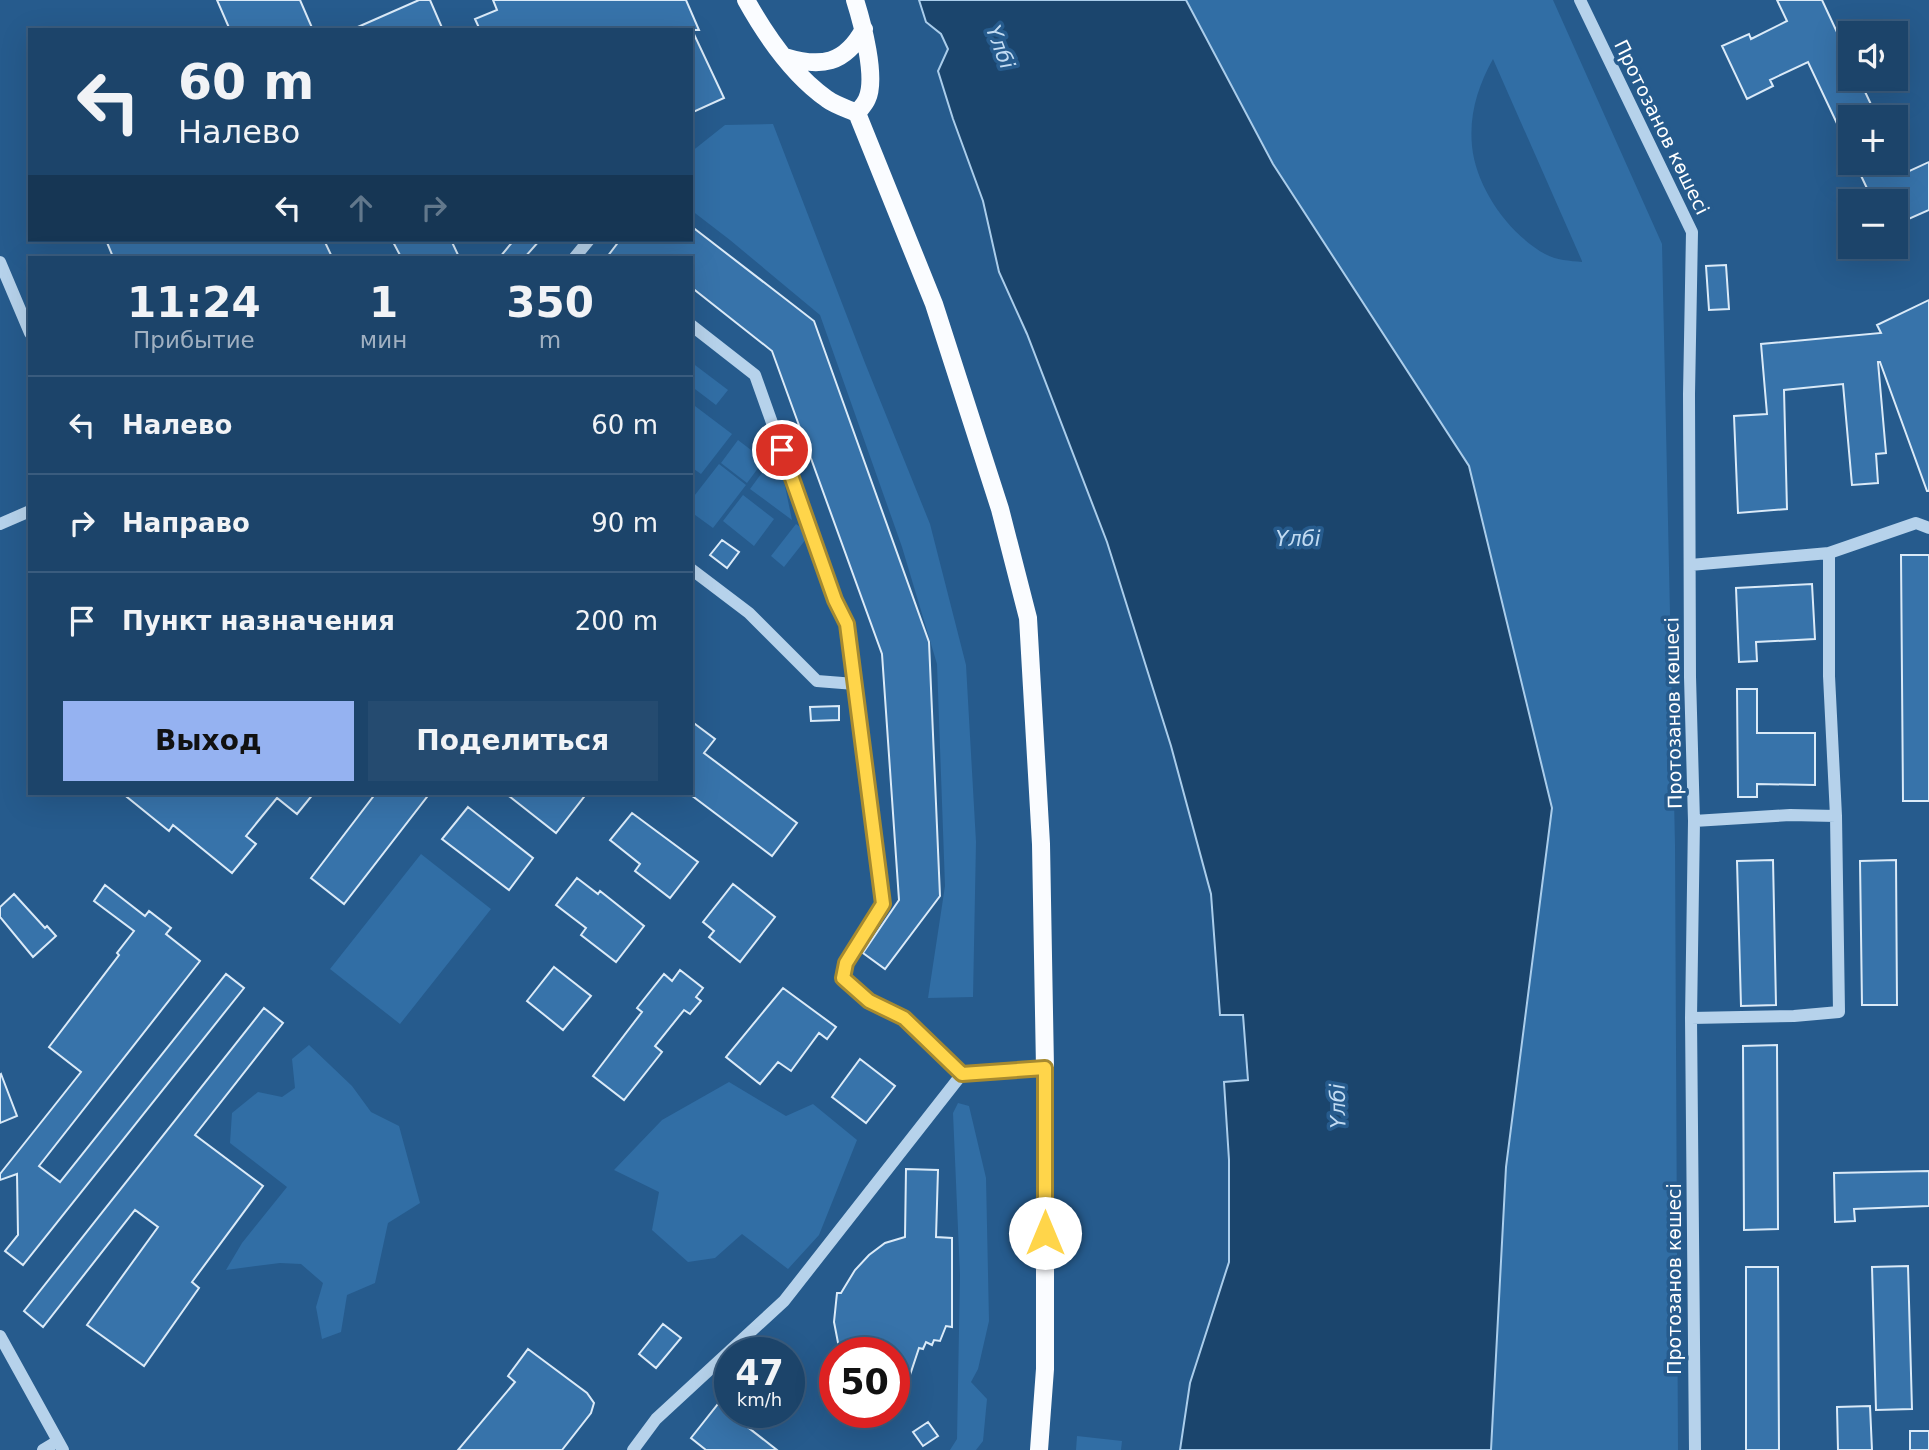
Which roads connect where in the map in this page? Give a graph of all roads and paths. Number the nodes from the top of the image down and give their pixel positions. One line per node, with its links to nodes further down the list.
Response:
1 (746, 0): 5 (main road)
2 (855, 0): 4 (main road)
3 (1580, 0): 16 (street, Протозанов көшесі)
4 (864, 29): 5 (main road); 6 (main road)
5 (785, 58): 6 (main road)
6 (857, 113): 22 (main road)
7 (587, 242): 8 (street)
8 (576, 256)
9 (0, 261): 11 (street)
10 (693, 327): 18 (street)
11 (28, 328)
12 (28, 512): 13 (street)
13 (0, 524)
14 (1929, 527): 15 (street)
15 (1829, 553): 16 (street); 19 (street)
16 (1690, 565): 20 (street, Протозанов көшесі)
17 (693, 571): 18 (street)
18 (855, 684): 23 (street)
19 (1836, 816): 20 (street); 21 (street)
20 (1694, 821): 21 (street, Протозанов көшесі)
21 (1691, 1018): 29 (street, Протозанов көшесі)
22 (1045, 1068): 23 (street); 28 (main road)
23 (962, 1074): 27 (street)
24 (0, 1336): 25 (street)
25 (61, 1445): 26 (street)
26 (43, 1450)
27 (633, 1450)
28 (1039, 1450)
29 (1695, 1450)

